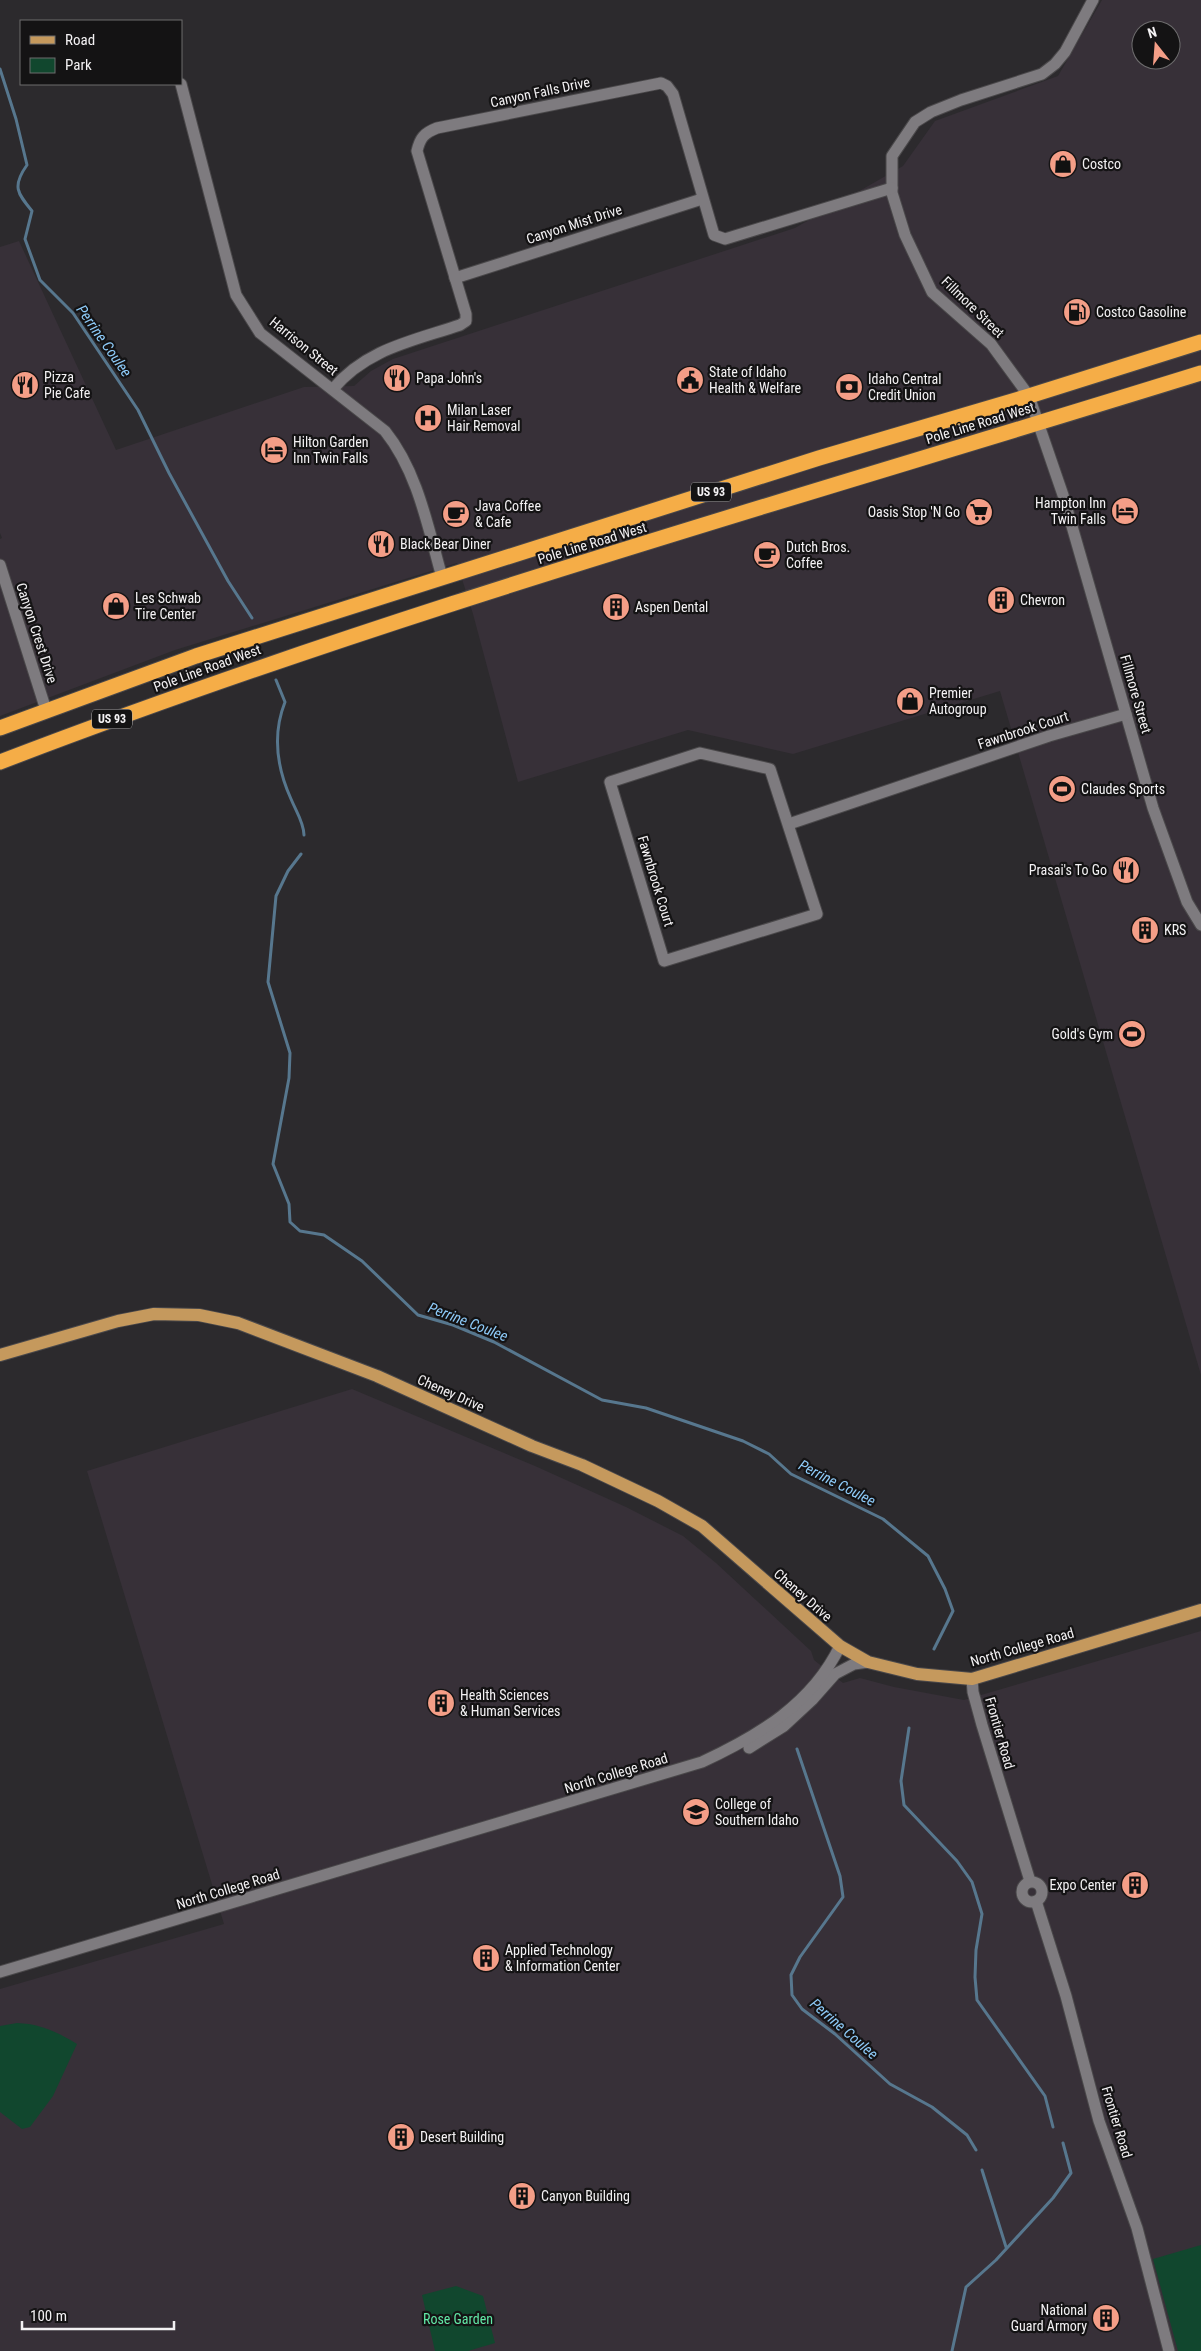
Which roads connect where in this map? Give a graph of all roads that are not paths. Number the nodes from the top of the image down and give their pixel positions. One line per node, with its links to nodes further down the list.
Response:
1 (1093, 0): 3 (street, Fillmore Street)
2 (181, 85): 10 (street, Harrison Street)
3 (892, 188): 4 (street, Canyon Falls Drive); 11 (street, Fillmore Street)
4 (702, 199): 5 (street, Canyon Mist Drive); 5 (street, Canyon Falls Drive)
5 (455, 278): 10 (street, Canyon Falls Drive)
6 (1201, 342): 11 (highway, Pole Line Road West / US 93)
7 (1201, 367): 9 (highway)
8 (1201, 373): 9 (highway, Pole Line Road West / US 93)
9 (1162, 386): 12 (highway, Pole Line Road West / US 93)
10 (333, 389): 14 (street, Harrison Street)
11 (1029, 396): 12 (street, Fillmore Street); 14 (highway, Pole Line Road West / US 93)
12 (1039, 422): 16 (street, Fillmore Street); 18 (highway, Pole Line Road West / US 93)
13 (0, 565): 15 (street, Canyon Crest Drive)
14 (442, 577): 15 (highway, Pole Line Road West / US 93)
15 (46, 710): 17 (highway, Pole Line Road West / US 93)
16 (1126, 714): 19 (street, Fawnbrook Court); 20 (street, Fillmore Street)
17 (0, 728)
18 (0, 762)
19 (789, 824): 19 (street, Fawnbrook Court)
20 (1201, 926)
21 (0, 1355): 23 (main road, Cheney Drive)
22 (1201, 1610): 25 (main road, North College Road)
23 (840, 1646): 24 (main road, North College Road); 26 (street, North College Road)
24 (868, 1662): 25 (main road, North College Road); 26 (street)
25 (972, 1679): 28 (street, Frontier Road)
26 (702, 1762): 27 (street, North College Road)
27 (0, 1972)
28 (1169, 2351)

